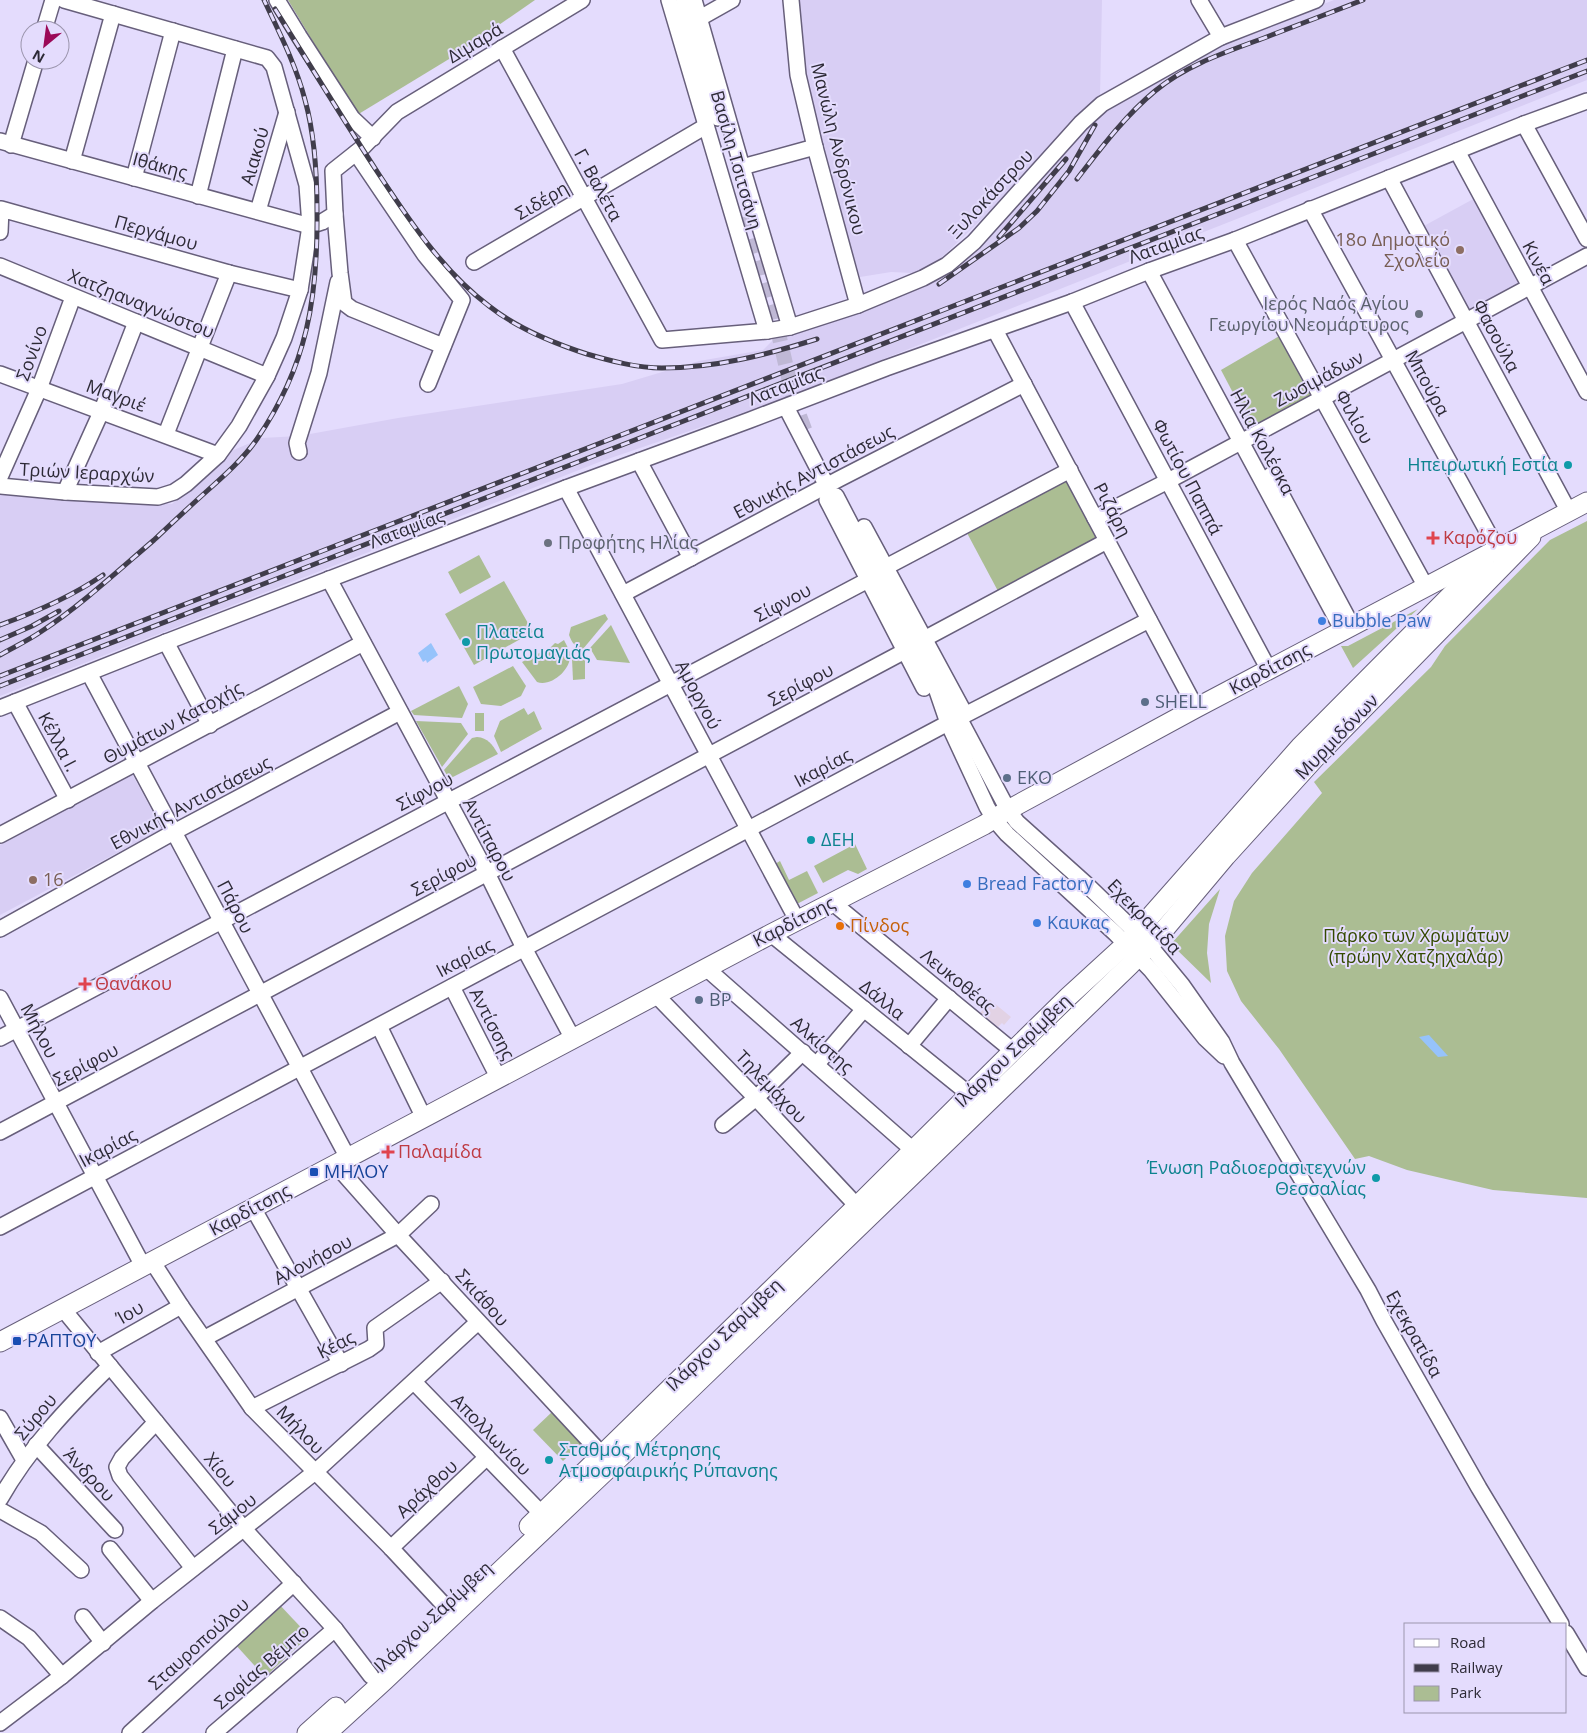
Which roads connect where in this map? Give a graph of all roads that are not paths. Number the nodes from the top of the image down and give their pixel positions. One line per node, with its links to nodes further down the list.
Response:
1 (53, 0): 14 (street)
2 (64, 0): 12 (street)
3 (277, 0): 24 (street)
4 (582, 0): 17 (street, Διμαρά)
5 (669, 0): 23 (street, Βασίλη Τσιτσάνη)
6 (732, 0): 13 (street)
7 (791, 0): 26 (street, Μανώλη Ανδρόνικου)
8 (1200, 0): 16 (street)
9 (1316, 0): 11 (street, Ξυλοκάστρου)
10 (686, 2): 13 (street); 38 (street)
11 (1296, 3): 16 (street, Ξυλοκάστρου)
12 (113, 14): 15 (street); 29 (street)
13 (700, 18): 30 (street)
14 (47, 20)
15 (173, 31): 18 (street); 31 (street)
16 (1221, 36): 53 (street, Ξυλοκάστρου)
17 (502, 48): 24 (street, Διμαρά); 34 (street, Γ. Βαλέτα)
18 (235, 49): 21 (street, Τριών Ιεραρχών); 33 (street)
19 (32, 70): 25 (street)
20 (1587, 101): 22 (street, Λαταμίας)
21 (287, 111): 36 (street, Αιακού); 39 (street, Τριών Ιεραρχών)
22 (1524, 124): 27 (street, Λαταμίας); 41 (street)
23 (706, 126): 34 (street, Σιδέρη); 58 (street, Βασίλη Τσιτσάνη)
24 (373, 138): 28 (street, Διμαρά)
25 (6, 143): 29 (street, Ιθάκης)
26 (815, 147): 30 (street); 53 (street, Μανώλη Ανδρόνικου)
27 (1456, 151): 32 (street, Λαταμίας); 49 (street, Κινέα)
28 (356, 153): 37 (street, Διμαρά); 60 (street)
29 (72, 161): 31 (street, Ιθάκης)
30 (742, 167): 56 (street)
31 (134, 178): 33 (street, Ιθάκης)
32 (1389, 178): 35 (street, Λαταμίας); 54 (street, Φασούλα)
33 (198, 196): 36 (street, Ιθάκης)
34 (584, 198): 44 (street, Σιδέρη); 59 (street, Γ. Βαλέτα)
35 (1310, 209): 42 (street, Λαταμίας); 62 (street, Μπούρα)
36 (258, 212): 39 (street, Ιθάκης)
37 (335, 214): 39 (street); 48 (street)
38 (747, 216)
39 (310, 226): 50 (street, Τριών Ιεραρχών)
40 (0, 232): 47 (street, Περγάμου)
41 (1587, 239)
42 (1235, 240): 46 (street, Λαταμίας); 69 (street, Φιλίου)
43 (1587, 256): 49 (street, Ζωσιμάδων)
44 (474, 262)
45 (0, 266): 51 (street, Χατζηαναγνώστου)
46 (1154, 269): 52 (street, Λαταμίας); 73 (street, Ηλία Κολέσκα)
47 (229, 273): 50 (street, Περγάμου); 61 (street)
48 (340, 273): 60 (street); 74 (street)
49 (1530, 286): 54 (street, Ζωσιμάδων); 68 (street, Κινέα)
50 (300, 290): 64 (street, Τριών Ιεραρχών)
51 (73, 297): 55 (street, Χατζηαναγνώστου); 67 (street, Σονίνο)
52 (1072, 302): 57 (street, Λαταμίας); 79 (street, Φωτίου Παππά)
53 (858, 305): 56 (street, Ξυλοκάστρου)
54 (1466, 321): 62 (street, Ζωσιμάδων); 85 (street, Φασούλα)
55 (136, 322): 61 (street, Χατζηαναγνώστου); 71 (street)
56 (790, 327): 58 (street, Ξυλοκάστρου)
57 (995, 330): 66 (street, Ριζάρη); 70 (street, Λαταμίας)
58 (766, 331): 59 (street, Ξυλοκάστρου)
59 (662, 340)
60 (443, 346): 65 (street)
61 (199, 347): 64 (street, Χατζηαναγνώστου); 72 (street)
62 (1393, 360): 69 (street, Ζωσιμάδων); 89 (street, Μπούρα)
63 (0, 374): 67 (street, Μαγριέ)
64 (267, 376): 75 (street, Τριών Ιεραρχών)
65 (428, 384)
66 (1024, 384): 77 (street, Ριζάρη); 81 (street, Εθνικής Αντιστάσεως)
67 (39, 389): 71 (street, Μαγριέ); 78 (street, Σονίνο)
68 (1587, 392)
69 (1322, 398): 73 (street, Ζωσιμάδων); 94 (street, Φιλίου)
70 (786, 407): 76 (street, Λαταμίας); 81 (street)
71 (102, 410): 72 (street, Μαγριέ); 83 (street)
72 (166, 434): 75 (street, Μαγριέ)
73 (1246, 439): 79 (street, Ζωσιμάδων); 97 (street, Ηλία Κολέσκα)
74 (299, 452)
75 (218, 454): 83 (street, Τριών Ιεραρχών)
76 (639, 461): 82 (street, Λαταμίας); 90 (street)
77 (1070, 470): 86 (street, Ριζάρη); 91 (street)
78 (0, 477)
79 (1168, 481): 86 (street, Ζωσιμάδων); 102 (street, Φωτίου Παππά)
80 (0, 486): 83 (street, Τριών Ιεραρχών)
81 (831, 487): 90 (street, Εθνικής Αντιστάσεως); 91 (street); 93 (street); 109 (street, Εχεκρατίδα)
82 (566, 488): 92 (street, Λαταμίας); 95 (street, Αμοργού)
83 (65, 492)
84 (1587, 502): 85 (main road, Καρδίτσης)
85 (1569, 512): 87 (main road, Καρδίτσης)
86 (1095, 518): 88 (street, Ριζάρη)
87 (1544, 524): 89 (main road, Καρδίτσης); 125 (main road, Μυρμιδόνων)
88 (1107, 541): 96 (street, Ριζάρη); 98 (street)
89 (1497, 549): 94 (main road, Καρδίτσης); 125 (main road, Μυρμιδόνων)
90 (691, 558): 95 (street, Εθνικής Αντιστάσεως)
91 (886, 567): 98 (street)
92 (329, 579): 99 (street, Λαταμίας); 100 (street, Αντίπαρου)
93 (868, 580): 101 (street); 104 (street, Σίφνου)
94 (1426, 587): 97 (main road, Καρδίτσης)
95 (623, 594): 104 (street, Αμοργού)
96 (1149, 620): 107 (street, Ριζάρη); 109 (street, Ικαρίας)
97 (1347, 628): 102 (main road, Καρδίτσης)
98 (924, 639): 109 (street)
99 (166, 642): 103 (street, Λαταμίας); 110 (street)
100 (363, 643): 108 (street, Αντίπαρου); 110 (street, Θυμάτων Κατοχής)
101 (905, 651): 109 (street); 111 (street, Σερίφου)
102 (1269, 670): 107 (main road, Καρδίτσης)
103 (89, 673): 105 (street, Λαταμίας); 112 (street, Πάρου)
104 (671, 684): 111 (street, Αμοργού); 114 (street, Σίφνου)
105 (15, 702): 106 (street, Λαταμίας); 113 (street, Κέλλα Ι.)
106 (0, 708)
107 (1196, 708): 115 (main road, Καρδίτσης)
108 (400, 712): 114 (street, Αντίπαρου); 117 (street, Εθνικής Αντιστάσεως)
109 (954, 720): 115 (street, Εχεκρατίδα); 116 (street, Ικαρίας)
110 (210, 724): 112 (street, Θυμάτων Κατοχής)
111 (709, 755): 116 (street, Αμοργού); 119 (street, Σερίφου)
112 (137, 763): 113 (street, Θυμάτων Κατοχής); 117 (street, Πάρου)
113 (68, 800): 118 (street, Θυμάτων Κατοχής)
114 (448, 802): 119 (street, Αντίπαρου); 122 (street, Σίφνου)
115 (1001, 815): 120 (main road, Καρδίτσης); 125 (street, Εχεκρατίδα)
116 (748, 829): 121 (street, Αμοργού); 126 (street, Ικαρίας)
117 (174, 832): 122 (street, Πάρου); 123 (street, Εθνικής Αντιστάσεως)
118 (0, 835)
119 (487, 873): 126 (street, Αντίπαρου); 129 (street, Σερίφου)
120 (833, 902): 121 (main road, Καρδίτσης); 132 (street, Λευκοθέας)
121 (797, 920): 124 (main road, Καρδίτσης)
122 (222, 921): 129 (street, Πάρου); 135 (street, Σίφνου)
123 (0, 928)
124 (771, 934): 127 (main road, Καρδίτσης); 133 (street, Δάλλα)
125 (1138, 945): 139 (main road, Ιλάρχου Σαρίμβεη); 176 (main road, Ιλάρχου Σαρίμβεη); 192 (street, Εχεκρατίδα)
126 (524, 948): 128 (street, Ικαρίας); 137 (street, Αντίπαρου)
127 (706, 968): 130 (main road, Καρδίτσης); 140 (street, Αλκίστης)
128 (452, 987): 134 (street, Ικαρίας); 143 (street, Αντίσσης)
129 (260, 993): 142 (street, Πάρου); 146 (street, Σερίφου)
130 (656, 995): 137 (main road, Καρδίτσης); 145 (street, Τηλεμάχου)
131 (0, 998): 135 (street, Μήλου)
132 (949, 998): 138 (street); 139 (street, Λευκοθέας)
133 (864, 1009): 138 (street, Δάλλα); 141 (street)
134 (379, 1026): 142 (street, Ικαρίας); 147 (street)
135 (17, 1030): 136 (street, Σίφνου); 146 (street, Μήλου)
136 (0, 1038)
137 (573, 1039): 143 (main road, Καρδίτσης)
138 (909, 1046): 144 (street, Δάλλα)
139 (1013, 1050): 144 (main road, Ιλάρχου Σαρίμβεη)
140 (803, 1052): 141 (street, Αλκίστης); 145 (street)
141 (816, 1064): 150 (street, Αλκίστης)
142 (300, 1067): 151 (street, Πάρου); 152 (street, Ικαρίας)
143 (499, 1079): 147 (main road, Καρδίτσης)
144 (969, 1094): 150 (main road, Ιλάρχου Σαρίμβεη)
145 (756, 1098): 148 (street); 154 (street, Τηλεμάχου)
146 (56, 1102): 149 (street, Σερίφου); 152 (street, Μήλου)
147 (424, 1118): 151 (main road, Καρδίτσης)
148 (723, 1125)
149 (0, 1132)
150 (913, 1150): 154 (main road, Ιλάρχου Σαρίμβεη)
151 (342, 1162): 155 (main road, Καρδίτσης); 157 (street, Σκιάθου)
152 (95, 1176): 156 (street, Ικαρίας); 158 (street, Μήλου)
153 (431, 1204): 157 (street, Αλονήσου)
154 (857, 1206): 176 (main road, Ιλάρχου Σαρίμβεη)
155 (253, 1208): 158 (main road, Καρδίτσης); 160 (street)
156 (0, 1227)
157 (398, 1235): 159 (street, Σκιάθου); 160 (street, Αλονήσου)
158 (148, 1263): 161 (street, Μήλου); 162 (main road, Καρδίτσης)
159 (442, 1280): 163 (street, Σκιάθου); 167 (street, Κέας)
160 (300, 1289): 164 (street, Αλονήσου); 167 (street)
161 (181, 1306): 164 (street, Μήλου); 166 (street, Ίου)
162 (63, 1309): 165 (main road, Καρδίτσης); 166 (street, Χίου)
163 (478, 1322): 169 (street, Σάμου); 176 (street, Σκιάθου)
164 (205, 1338): 170 (street, Μήλου)
165 (0, 1342)
166 (98, 1353): 168 (street, Χίου)
167 (341, 1364): 170 (street, Κέας)
168 (110, 1366): 172 (street, Χίου); 173 (street, Σύρου)
169 (414, 1382): 174 (street, Απολλωνίου); 177 (street, Σάμου)
170 (252, 1408): 177 (street, Μήλου)
171 (0, 1418): 175 (street)
172 (156, 1422): 181 (street, Χίου); 185 (street)
173 (36, 1446): 175 (street, Σύρου); 182 (street, Άνδρου)
174 (488, 1457): 180 (street, Απολλωνίου); 183 (street, Αράχθου)
175 (24, 1460): 178 (street, Σύρου)
176 (607, 1460): 180 (main road, Ιλάρχου Σαρίμβεη); 203 (main road, Ιλάρχου Σαρίμβεη)
177 (315, 1472): 181 (street, Σάμου); 183 (street, Μήλου)
178 (2, 1490)
179 (0, 1510): 186 (street)
180 (542, 1514): 189 (main road, Ιλάρχου Σαρίμβεη)
181 (244, 1529): 185 (street, Σάμου); 187 (street, Χίου)
182 (115, 1530)
183 (392, 1548): 189 (street, Μήλου)
184 (110, 1549): 188 (street)
185 (194, 1568): 188 (street, Σάμου)
186 (81, 1570)
187 (294, 1584): 193 (street, Χίου); 200 (street, Σταυροπούλου)
188 (152, 1601): 195 (street, Σάμου)
189 (445, 1606): 198 (main road, Ιλάρχου Σαρίμβεη)
190 (83, 1617): 195 (street)
191 (0, 1618): 197 (street)
192 (1560, 1623)
193 (335, 1629): 198 (street, Χίου); 201 (street, Σοφίας Βέμπο)
194 (1567, 1634): 196 (street)
195 (103, 1643): 197 (street, Σάμου)
196 (1587, 1668)
197 (62, 1676): 199 (street, Σάμου)
198 (371, 1676): 202 (main road, Ιλάρχου Σαρίμβεη)
199 (0, 1723)
200 (130, 1733)
201 (214, 1733)
202 (307, 1733)
203 (327, 1733)

